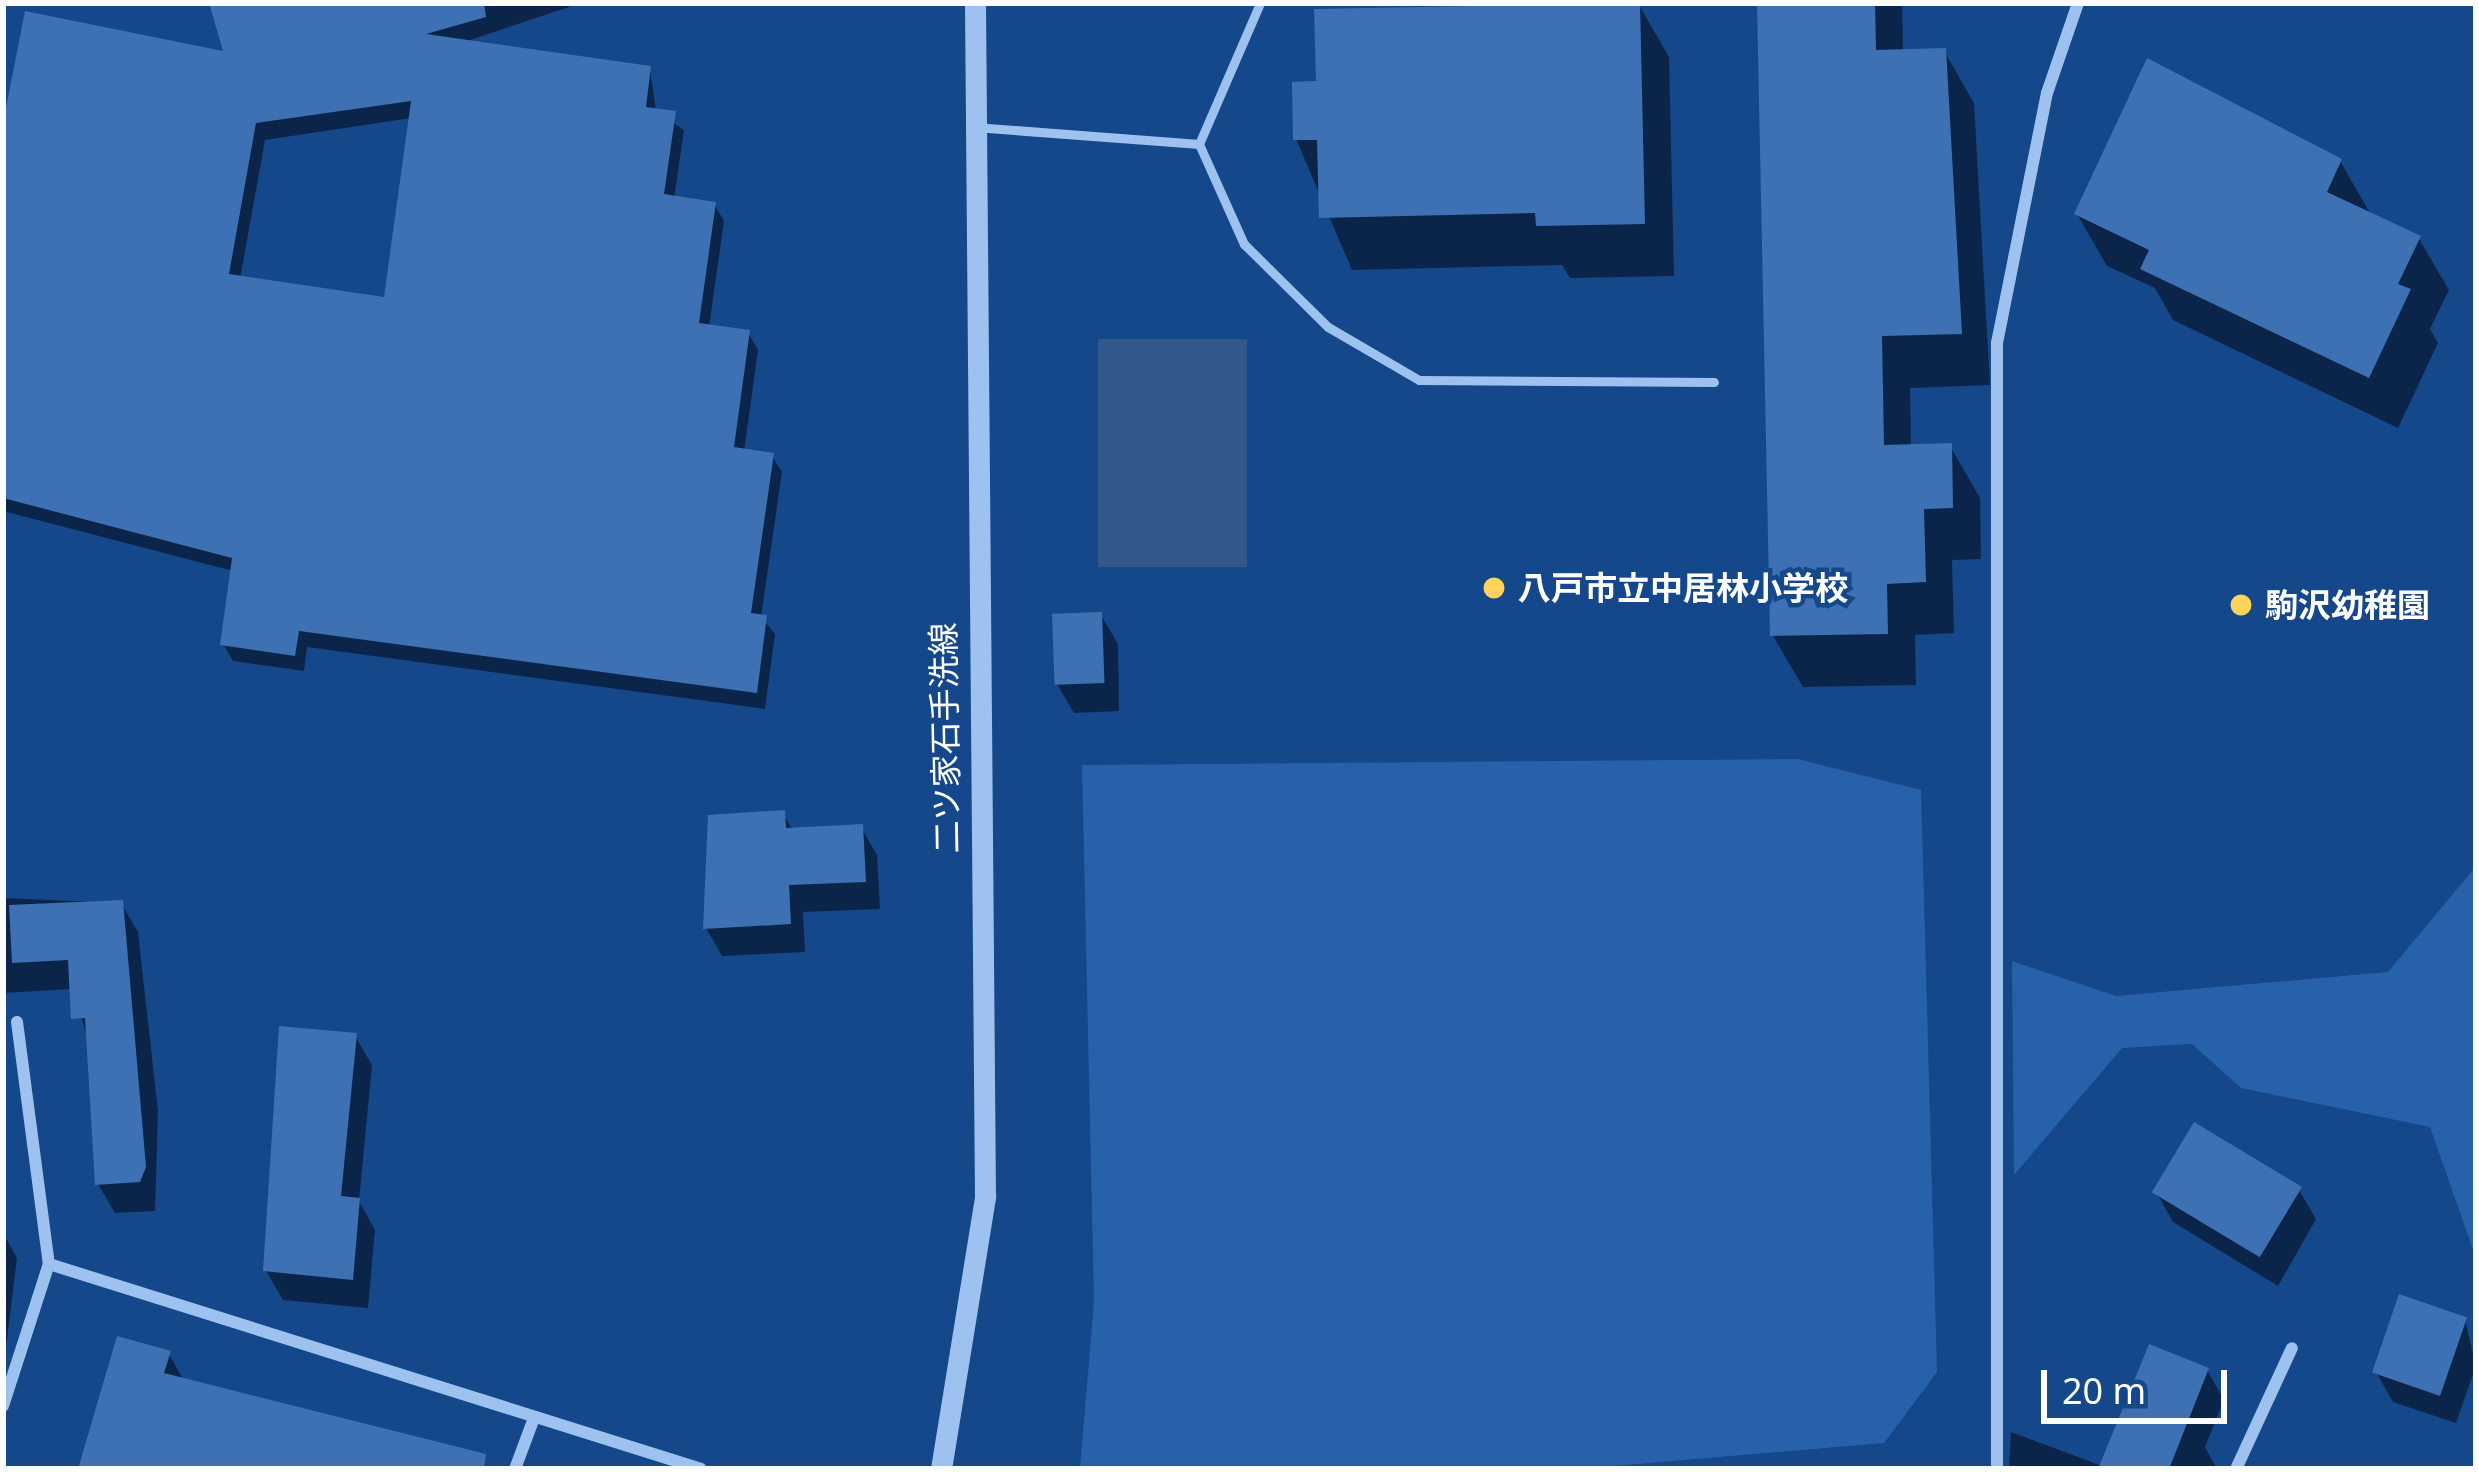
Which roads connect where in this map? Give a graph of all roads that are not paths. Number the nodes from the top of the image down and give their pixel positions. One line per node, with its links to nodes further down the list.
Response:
1 (975, 3): 4 (street, 二ツ家石手洗線)
2 (1260, 3): 5 (lane)
3 (2078, 3): 15 (street)
4 (969, 127): 5 (lane); 14 (street, 二ツ家石手洗線)
5 (1199, 143): 6 (lane)
6 (1714, 382)
7 (17, 1022): 8 (street)
8 (50, 1264): 10 (street); 11 (street)
9 (2292, 1348): 16 (street)
10 (3, 1406)
11 (534, 1418): 12 (street); 13 (street)
12 (515, 1469)
13 (701, 1469)
14 (941, 1469)
15 (1997, 1469)
16 (2236, 1469)

